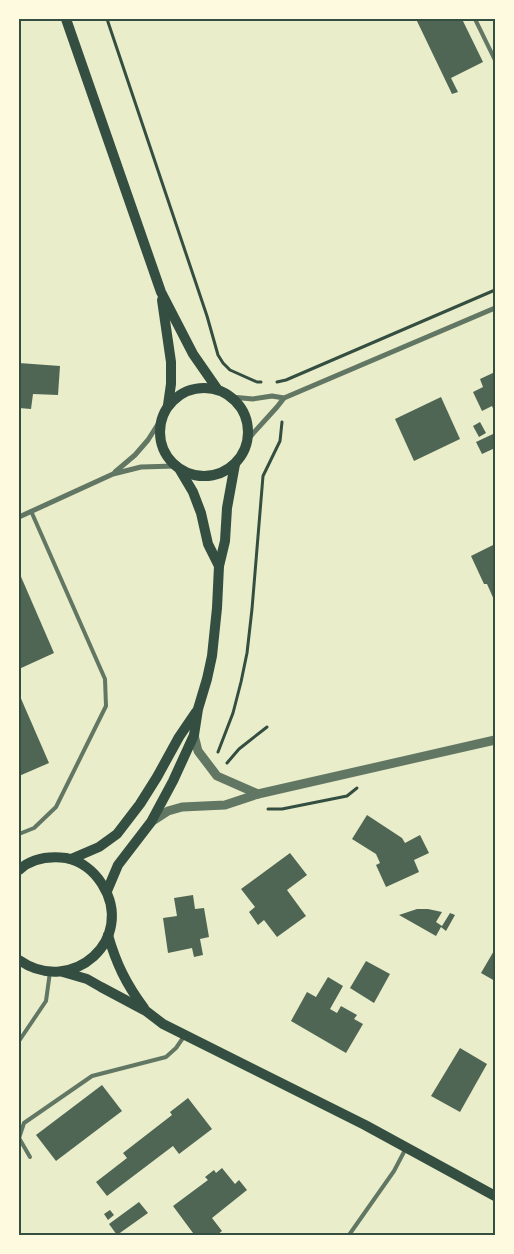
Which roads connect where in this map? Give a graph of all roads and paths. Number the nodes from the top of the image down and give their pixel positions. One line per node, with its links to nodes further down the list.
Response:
1 (66, 19): 6 (main road)
2 (107, 19): 8 (path)
3 (475, 19): 4 (lane)
4 (495, 60)
5 (495, 290): 9 (path)
6 (161, 292): 10 (main road); 13 (main road)
7 (495, 308): 12 (street)
8 (266, 383)
9 (271, 383)
10 (218, 390): 11 (main road); 13 (main road)
11 (231, 397): 12 (street); 16 (main road)
12 (284, 398): 16 (street)
13 (168, 405): 15 (main road)
14 (282, 420): 27 (path)
15 (160, 422): 18 (main road); 19 (street)
16 (248, 439): 17 (main road)
17 (235, 464): 18 (main road); 22 (main road)
18 (177, 468): 19 (street); 22 (main road)
19 (113, 474): 20 (street)
20 (32, 511): 21 (street); 31 (lane)
21 (19, 517)
22 (219, 566): 23 (main road)
23 (198, 709): 25 (main road); 32 (main road)
24 (268, 727): 28 (path)
25 (194, 734): 27 (street); 30 (main road)
26 (495, 740): 29 (street)
27 (209, 767): 29 (street)
28 (224, 768)
29 (258, 794): 30 (street)
30 (150, 822): 34 (main road)
31 (19, 834)
32 (71, 859): 33 (main road); 34 (main road)
33 (19, 870)
34 (107, 891): 35 (main road)
35 (108, 935): 38 (main road); 39 (main road)
36 (19, 960): 37 (main road)
37 (50, 972): 38 (main road); 41 (lane)
38 (63, 972): 39 (main road)
39 (146, 1011): 40 (main road)
40 (185, 1035): 42 (main road); 43 (lane)
41 (19, 1041)
42 (406, 1148): 44 (main road); 45 (lane)
43 (30, 1157)
44 (495, 1196)
45 (349, 1235)

